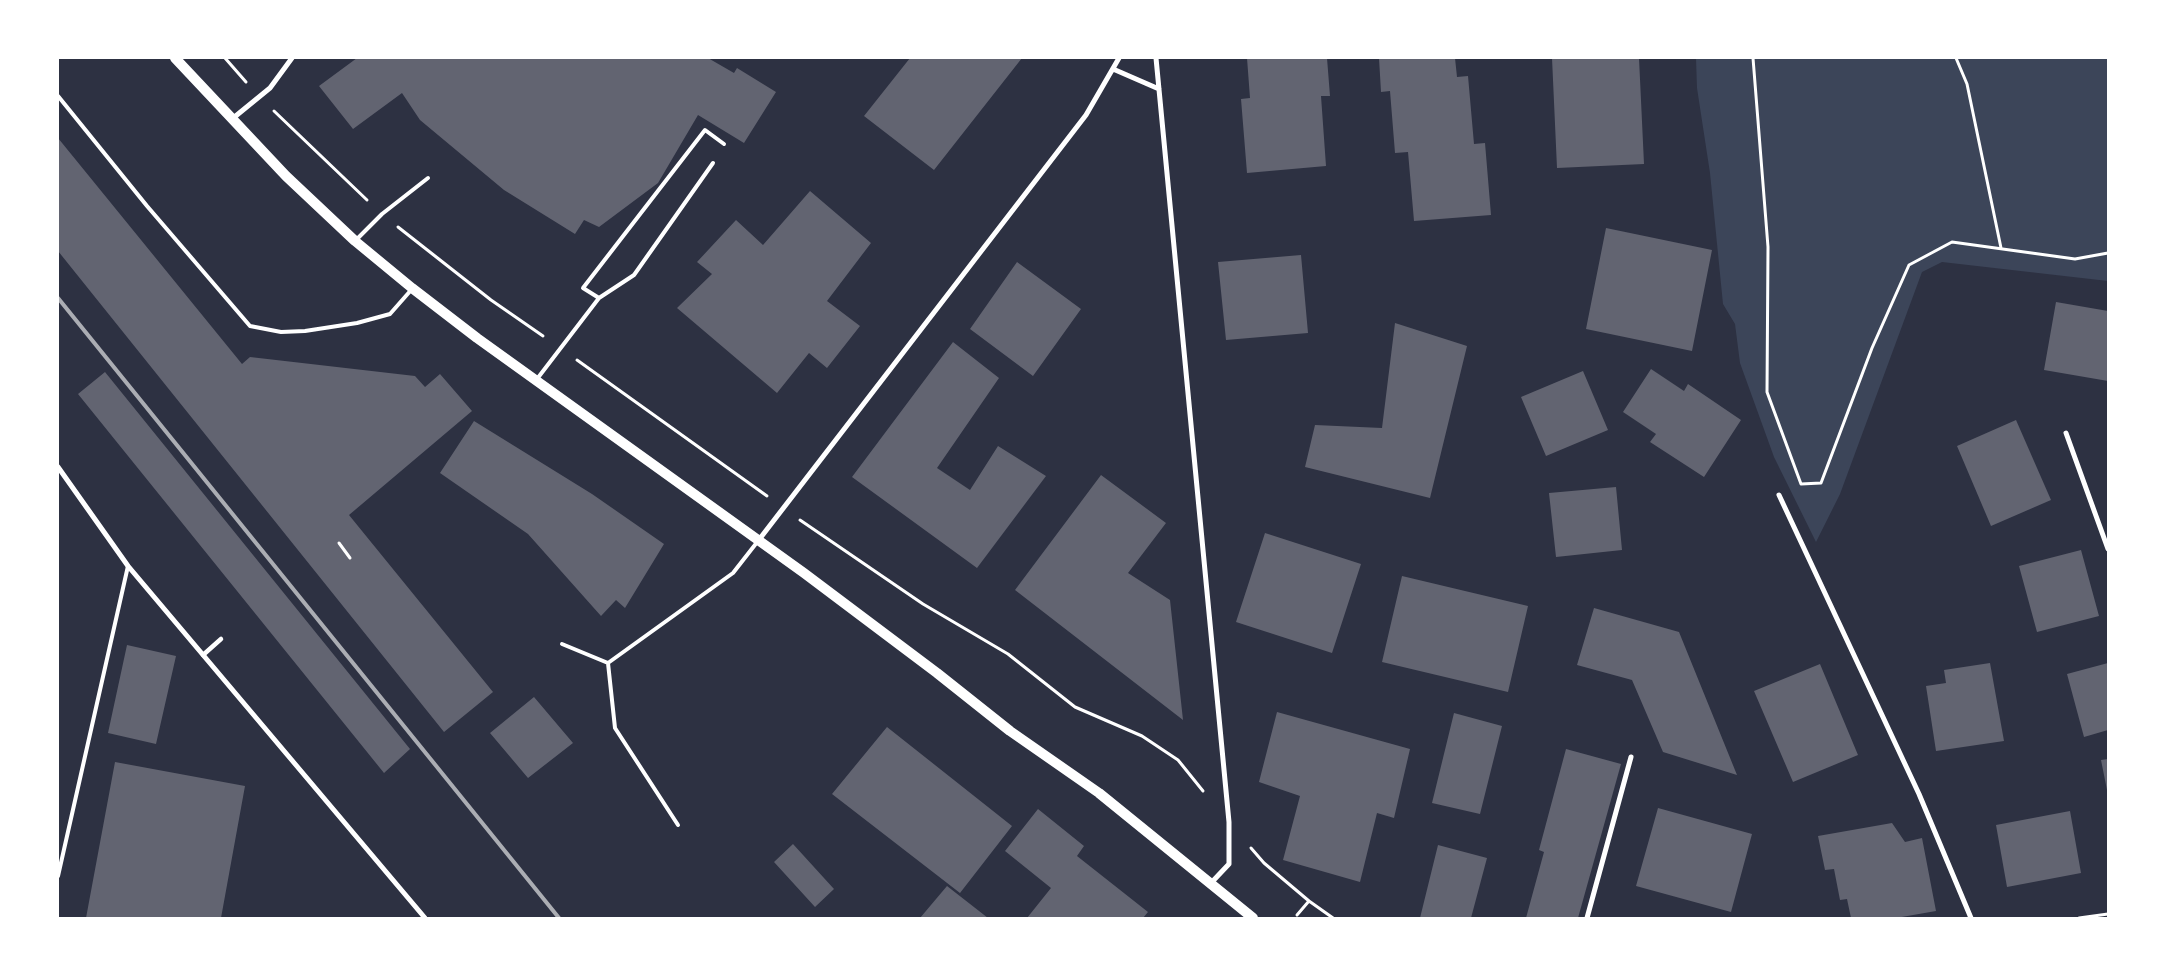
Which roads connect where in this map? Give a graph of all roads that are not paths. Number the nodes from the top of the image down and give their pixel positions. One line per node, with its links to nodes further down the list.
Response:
1 (175, 58): 8 (main road)
2 (292, 58): 8 (street)
3 (1120, 58): 5 (street)
4 (1156, 58): 6 (street)
5 (1113, 68): 6 (street); 19 (street)
6 (1159, 88): 29 (street)
7 (58, 96): 13 (lane)
8 (231, 119): 12 (main road)
9 (724, 144): 14 (lane)
10 (713, 164): 14 (lane)
11 (428, 178): 12 (lane)
12 (355, 241): 13 (main road)
13 (412, 288): 15 (main road)
14 (599, 298): 15 (lane)
15 (536, 381): 19 (main road)
16 (2066, 433): 20 (street)
17 (58, 467): 21 (street)
18 (1779, 495): 33 (street)
19 (758, 541): 25 (lane); 29 (main road)
20 (2108, 549)
21 (128, 566): 24 (street); 28 (lane)
22 (221, 639): 24 (street)
23 (562, 644): 25 (lane)
24 (203, 655): 30 (street)
25 (608, 663): 27 (lane)
26 (1631, 757): 32 (street)
27 (678, 825)
28 (58, 876)
29 (1211, 883): 31 (main road)
30 (425, 918)
31 (1253, 918)
32 (1587, 918)
33 (1971, 918)

